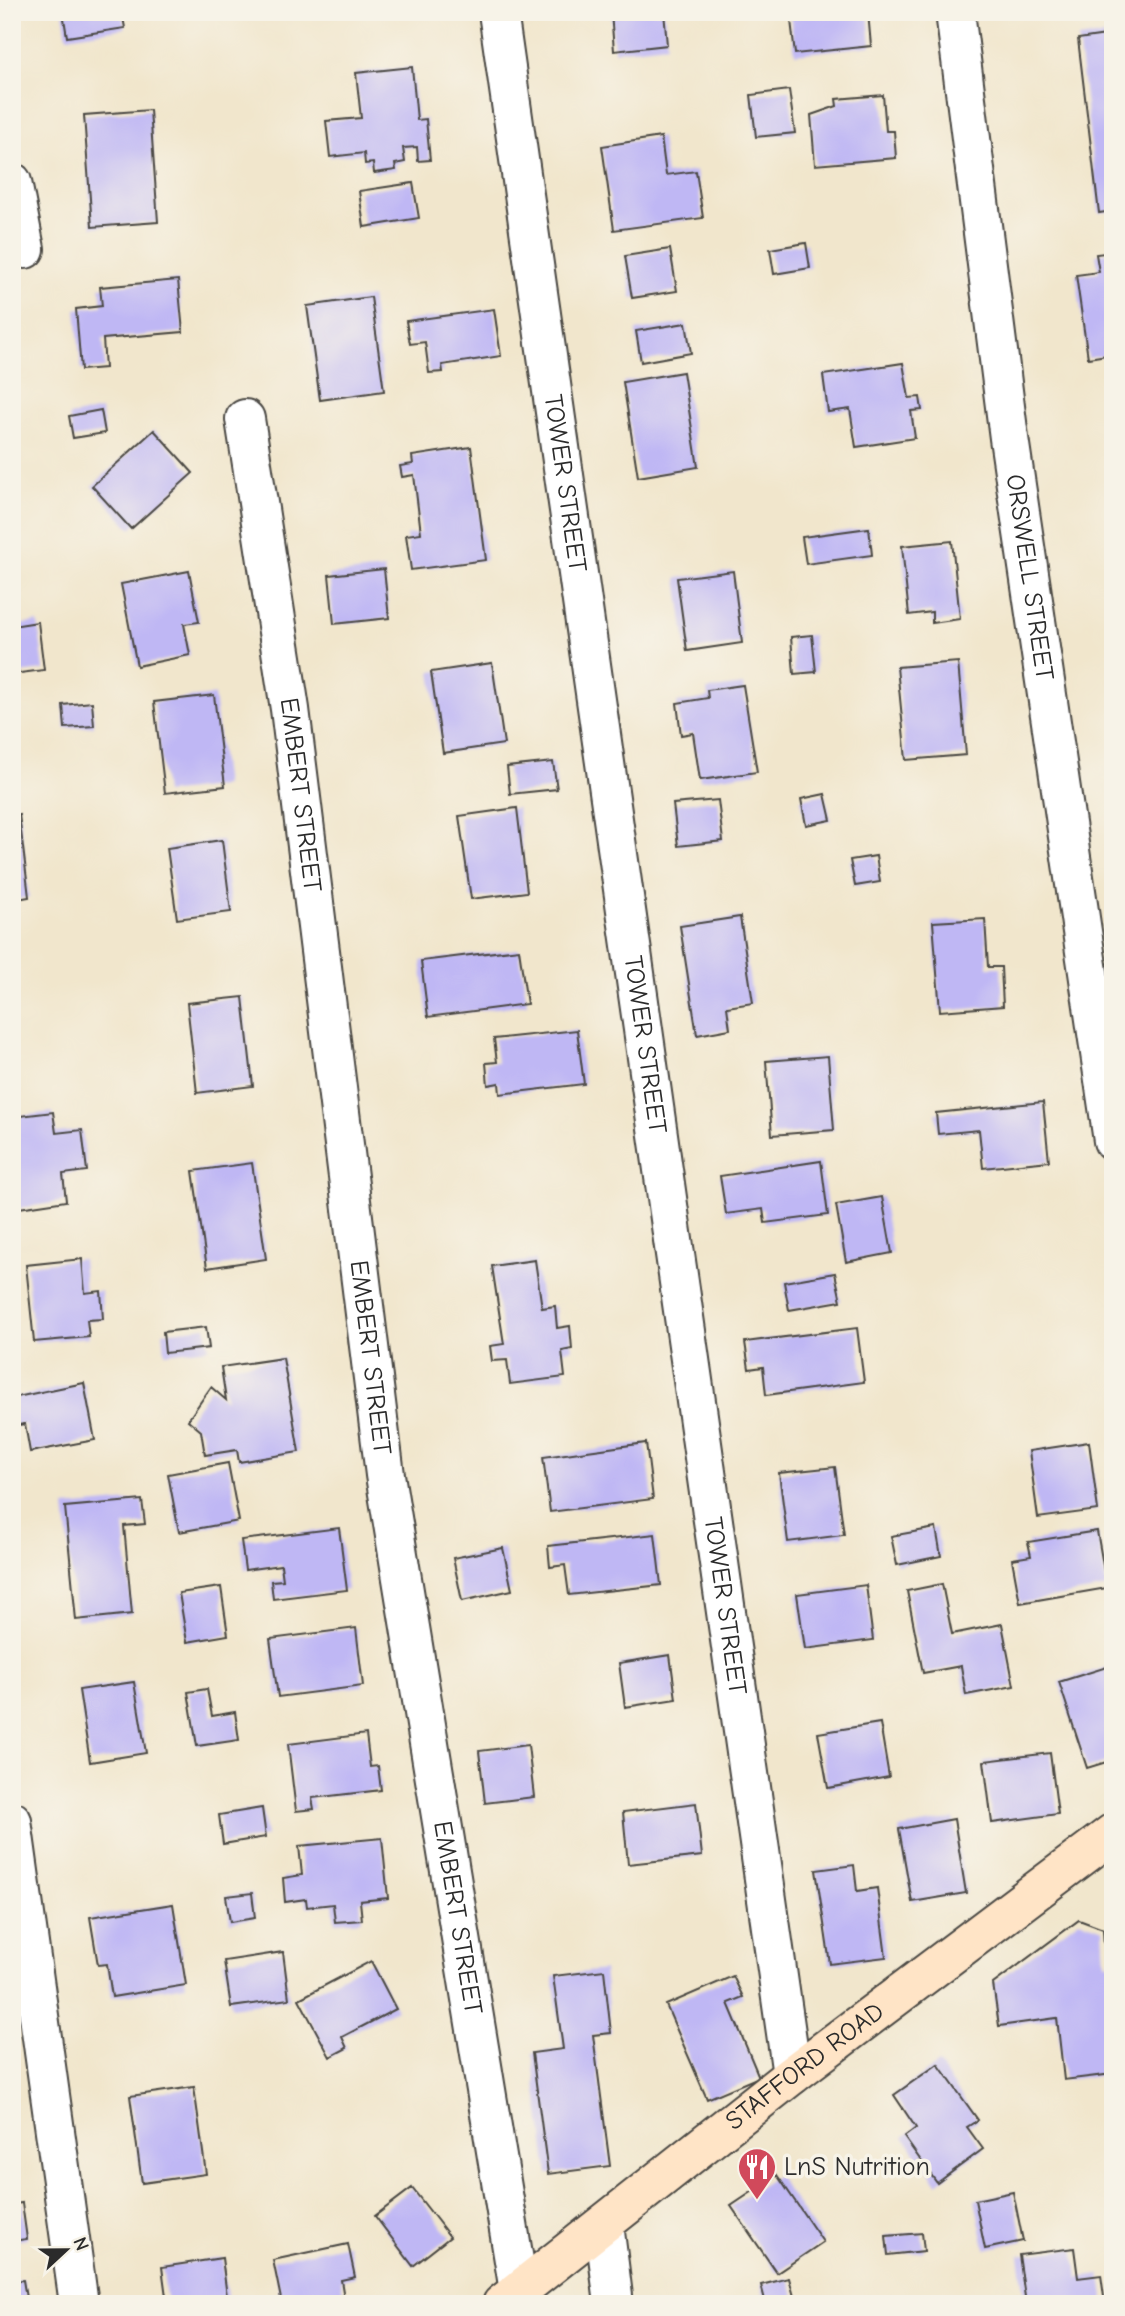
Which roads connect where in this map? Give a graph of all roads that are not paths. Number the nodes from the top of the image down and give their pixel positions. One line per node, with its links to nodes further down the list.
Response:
1 (498, 12): 9 (street, TOWER STREET)
2 (955, 12): 6 (street, ORSWELL STREET)
3 (12, 182): 4 (street)
4 (25, 249)
5 (245, 419): 11 (street, EMBERT STREET)
6 (1113, 1141)
7 (12, 1821): 12 (street)
8 (1113, 1833): 9 (street, STAFFORD ROAD)
9 (792, 2075): 10 (street, STAFFORD ROAD)
10 (604, 2224): 11 (street, STAFFORD ROAD); 13 (street)
11 (511, 2297)
12 (79, 2304)
13 (614, 2304)

